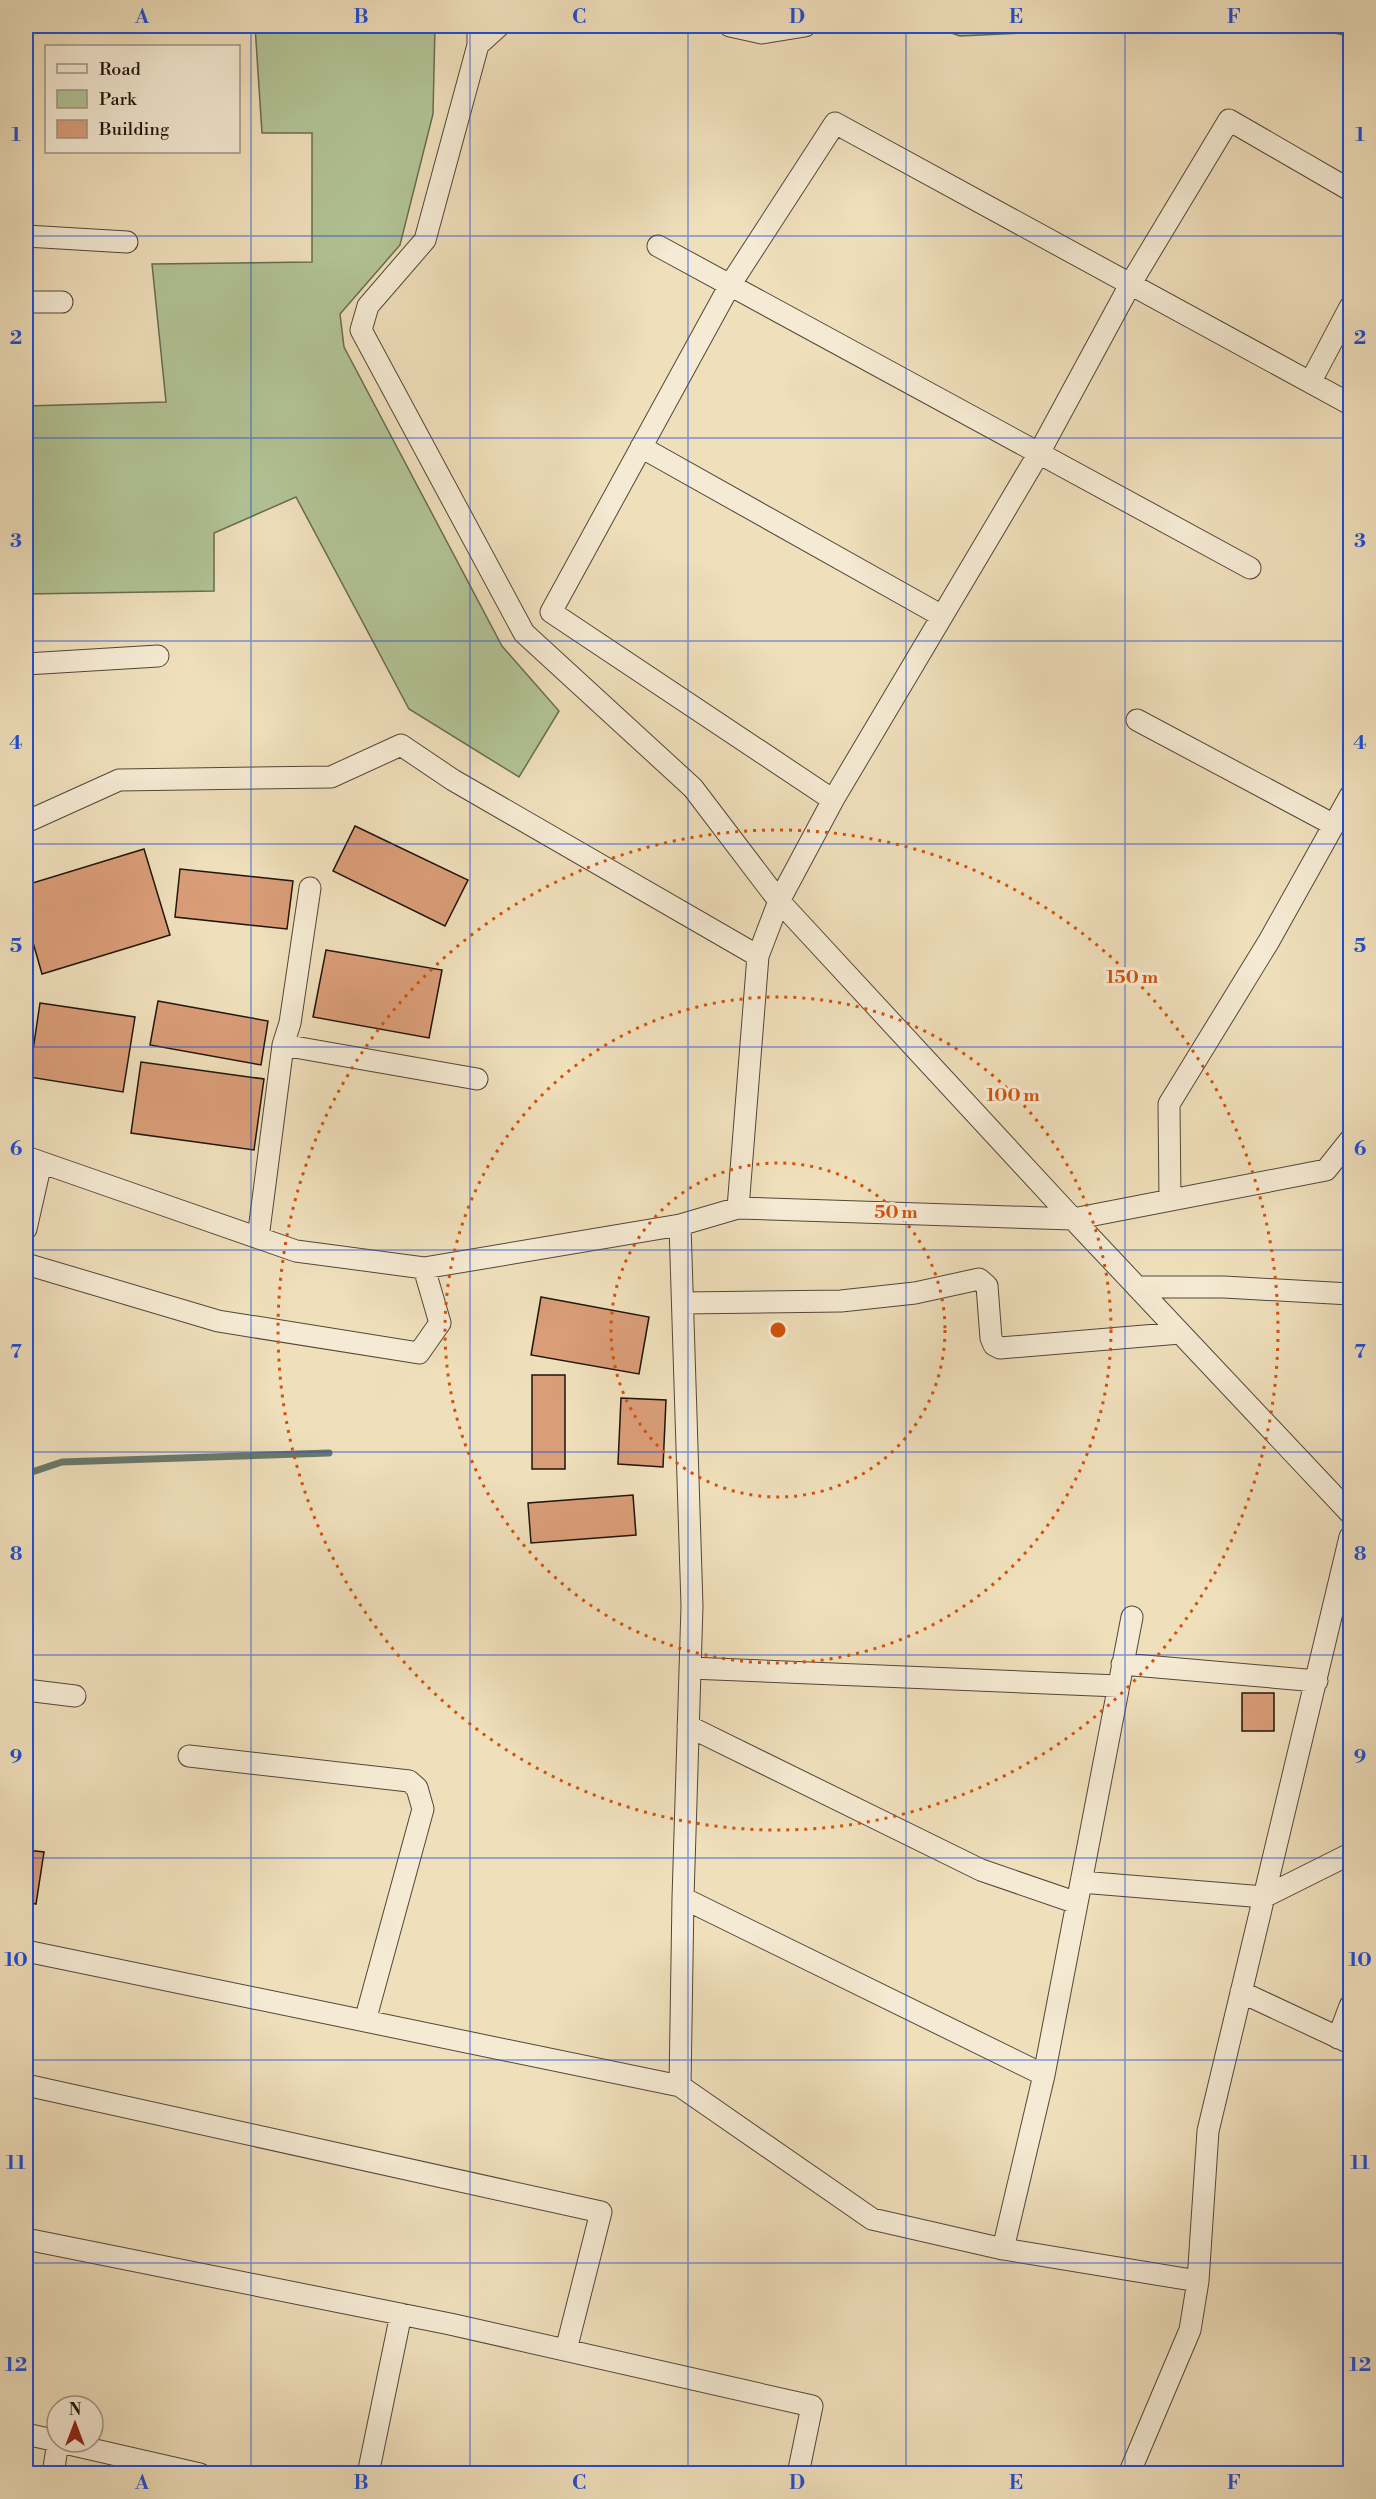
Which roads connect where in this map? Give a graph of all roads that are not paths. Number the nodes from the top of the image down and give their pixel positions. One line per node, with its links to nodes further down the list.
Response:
1 (499, 26): 4 (street)
2 (730, 26): 3 (street)
3 (805, 26)
4 (478, 35): 28 (street)
5 (1350, 190): 9 (street)
6 (26, 236): 7 (street)
7 (128, 242)
8 (658, 246): 10 (street)
9 (1131, 283): 10 (street); 14 (street); 17 (street)
10 (730, 285): 16 (street); 17 (street)
11 (26, 302): 12 (street)
12 (62, 302)
13 (1350, 307): 14 (street)
14 (1311, 381): 15 (street)
15 (1350, 404)
16 (642, 447): 19 (street); 24 (street)
17 (1039, 453): 18 (street); 19 (street)
18 (1250, 568)
19 (942, 616): 24 (street)
20 (158, 656): 21 (street)
21 (26, 664)
22 (1137, 720): 26 (street)
23 (1350, 796): 26 (street)
24 (833, 800): 28 (street)
25 (26, 822): 29 (street)
26 (1334, 825): 34 (street)
27 (310, 888): 30 (street)
28 (779, 901): 29 (street); 36 (street)
29 (758, 956): 35 (street)
30 (283, 1045): 31 (street); 39 (street)
31 (477, 1079)
32 (1350, 1140): 34 (street)
33 (33, 1160): 38 (street); 39 (street)
34 (1170, 1200): 36 (street)
35 (738, 1208): 36 (street); 37 (street)
36 (1073, 1219): 42 (street)
37 (680, 1225): 41 (street); 44 (street)
38 (26, 1229)
39 (258, 1238): 41 (street)
40 (26, 1264): 41 (street)
41 (424, 1268)
42 (1137, 1287): 43 (street); 45 (street)
43 (1350, 1294)
44 (683, 1303): 45 (street); 50 (street)
45 (1180, 1333): 46 (street)
46 (1350, 1513)
47 (1350, 1537): 51 (street)
48 (1132, 1617): 49 (street)
49 (1122, 1664): 51 (street); 52 (street)
50 (690, 1668): 52 (street); 55 (street)
51 (1317, 1681): 59 (street)
52 (1118, 1686): 58 (street)
53 (26, 1690): 54 (street)
54 (75, 1696)
55 (688, 1726): 60 (street); 61 (street)
56 (189, 1755): 65 (street)
57 (1350, 1854): 59 (street)
58 (1081, 1882): 59 (street); 61 (street)
59 (1264, 1897): 63 (street)
60 (683, 1898): 67 (street); 69 (street)
61 (1077, 1903): 67 (street)
62 (26, 1951): 65 (street)
63 (1241, 1992): 66 (street); 72 (street)
64 (1350, 2006): 66 (street)
65 (365, 2021): 69 (street)
66 (1344, 2040)
67 (1044, 2075): 71 (street)
68 (26, 2085): 74 (street)
69 (680, 2086): 71 (street)
70 (26, 2240): 73 (street)
71 (1003, 2249): 72 (street)
72 (1198, 2281): 83 (street)
73 (401, 2314): 74 (street); 81 (street)
74 (566, 2350): 82 (street)
75 (26, 2434): 76 (street)
76 (45, 2439)
77 (105, 2453): 80 (street)
78 (56, 2454): 79 (street)
79 (53, 2474)
80 (200, 2474)
81 (368, 2474)
82 (798, 2474)
83 (1129, 2474)

